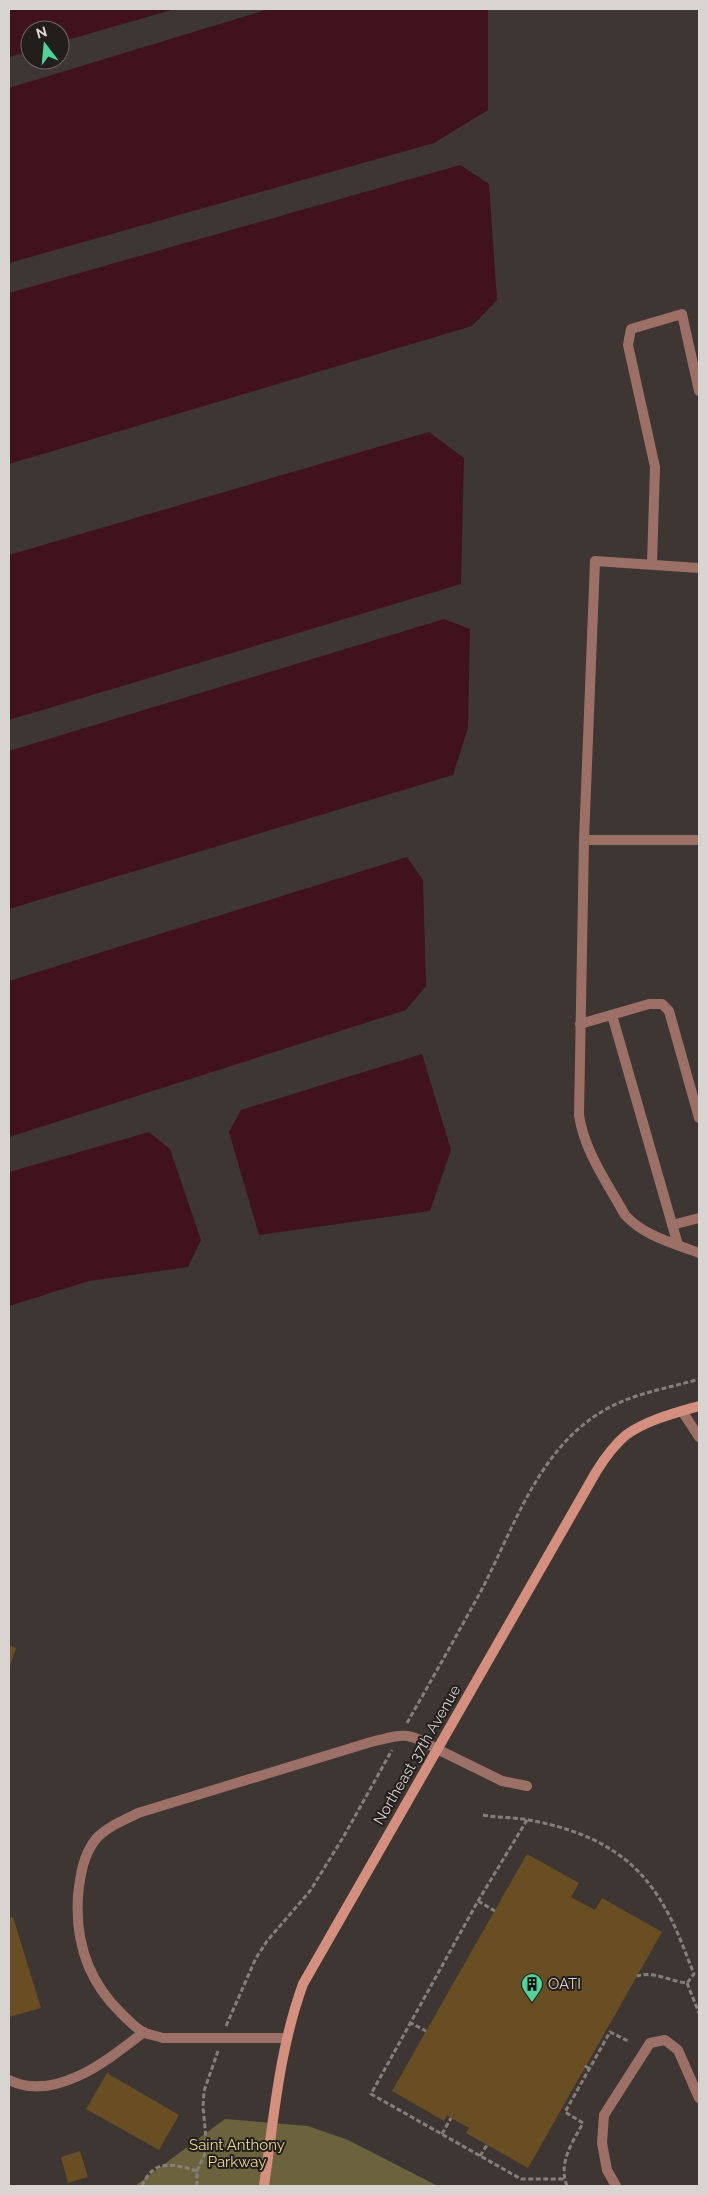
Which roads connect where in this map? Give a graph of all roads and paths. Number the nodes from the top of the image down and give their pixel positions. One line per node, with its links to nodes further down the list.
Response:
1 (699, 390): 2 (street)
2 (652, 564): 3 (street); 4 (street)
3 (699, 568)
4 (584, 840): 5 (street); 7 (street)
5 (699, 840)
6 (612, 1015): 7 (street); 8 (street); 10 (street)
7 (580, 1024): 11 (street)
8 (699, 1118)
9 (699, 1218): 10 (street)
10 (672, 1225): 11 (street)
11 (678, 1245): 12 (street)
12 (699, 1253)
13 (699, 1406): 14 (street, Northeast 37th Avenue)
14 (682, 1411): 15 (street); 16 (street, Northeast 37th Avenue)
15 (699, 1437)
16 (438, 1749): 17 (street); 26 (street); 28 (street, Northeast 37th Avenue)
17 (527, 1786)
18 (484, 1815): 19 (path)
19 (527, 1820): 20 (path); 23 (path)
20 (478, 1901): 21 (path); 25 (path)
21 (495, 1911)
22 (637, 1976): 23 (path)
23 (687, 1983): 24 (path)
24 (699, 2014)
25 (409, 2022): 27 (path); 39 (path)
26 (144, 2032): 28 (street); 32 (street)
27 (426, 2032)
28 (287, 2038): 45 (street, Northeast 37th Avenue)
29 (630, 2042): 31 (path)
30 (586, 2066): 31 (path)
31 (590, 2068): 34 (path)
32 (9, 2080)
33 (575, 2085): 34 (path)
34 (579, 2088): 37 (path)
35 (699, 2098): 47 (street)
36 (561, 2109): 37 (path)
37 (565, 2112): 42 (path)
38 (451, 2118): 39 (path)
39 (442, 2134): 41 (path)
40 (487, 2145): 41 (path)
41 (480, 2156): 42 (path)
42 (564, 2179): 46 (path)
43 (142, 2186): 44 (path)
44 (197, 2186)
45 (264, 2186)
46 (567, 2186)
47 (616, 2186)

